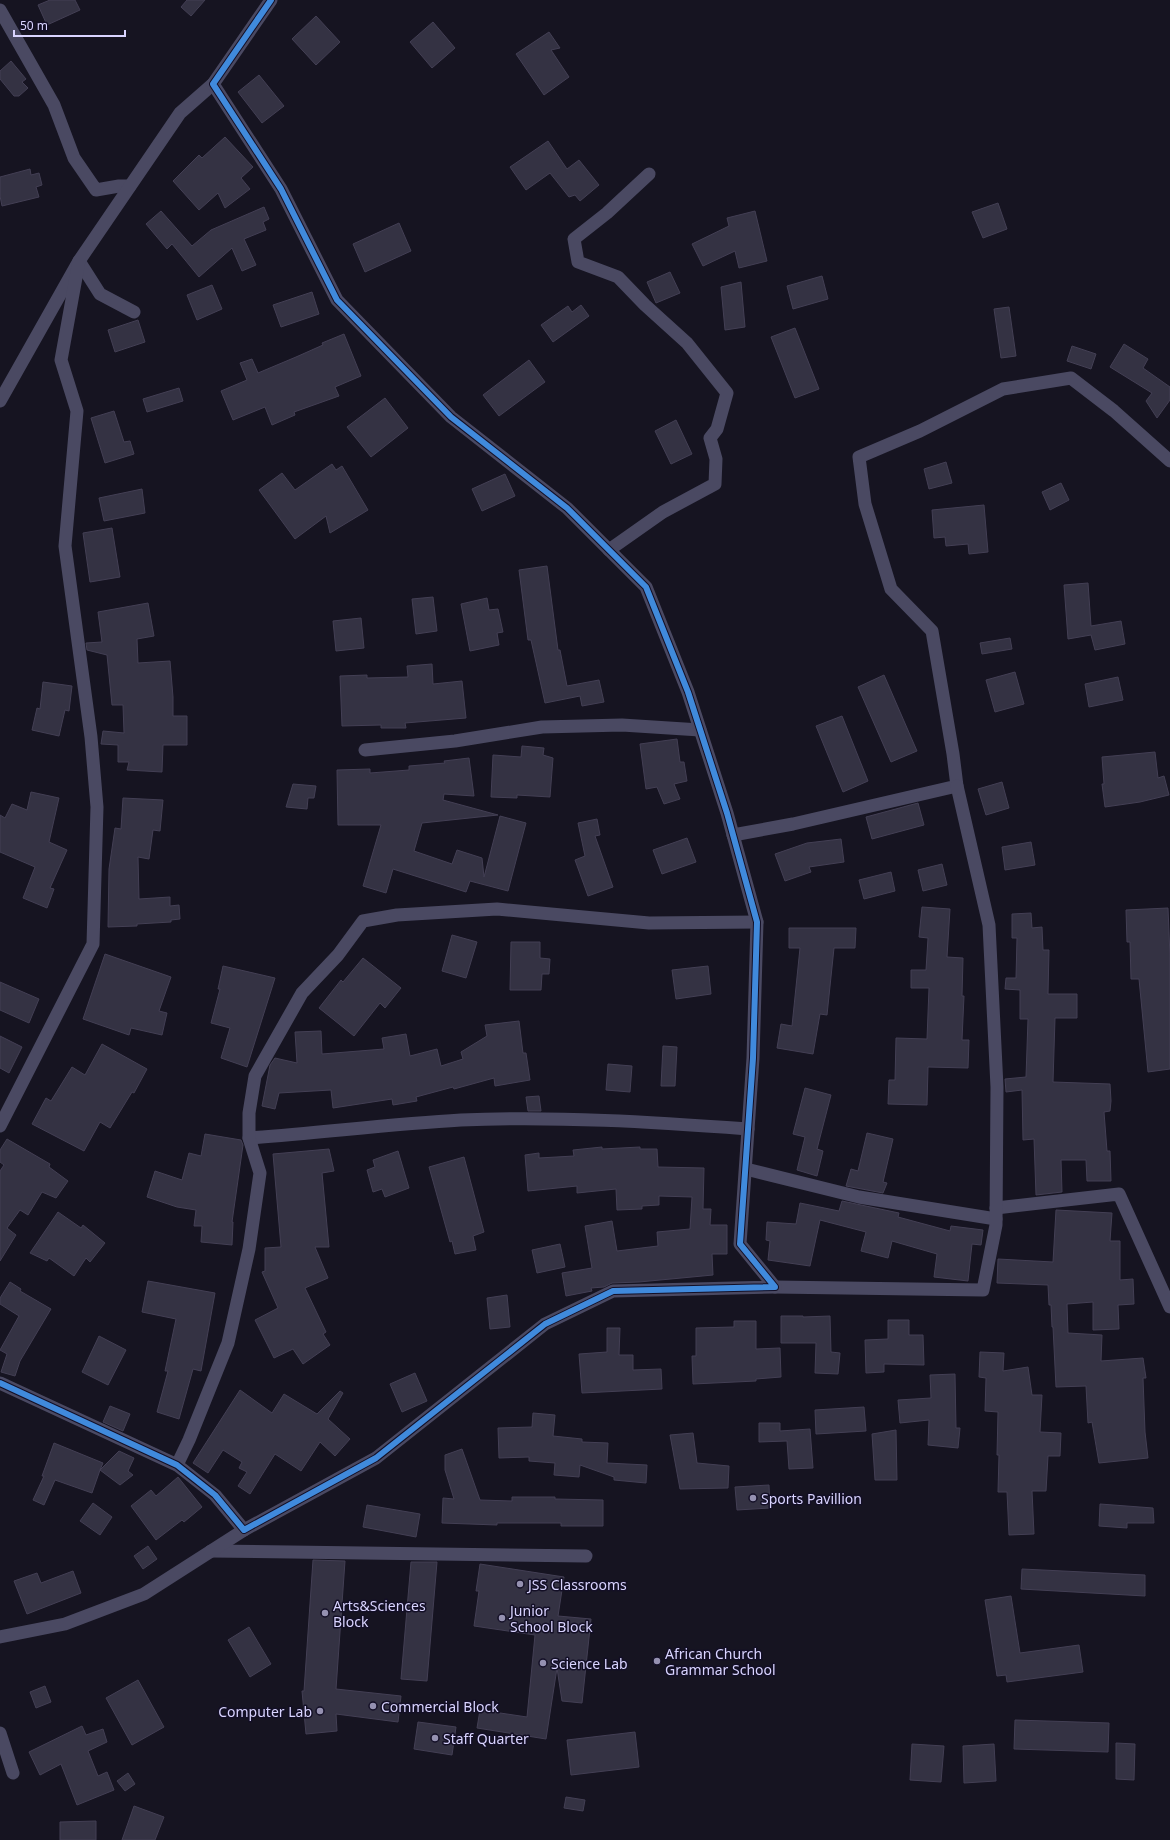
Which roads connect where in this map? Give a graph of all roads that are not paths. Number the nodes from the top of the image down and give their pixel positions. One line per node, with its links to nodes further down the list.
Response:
1 (271, 0): 4 (street)
2 (0, 10): 3 (street)
3 (5, 28): 6 (street)
4 (213, 84): 6 (street); 11 (street)
5 (649, 174): 11 (street)
6 (130, 186): 7 (street)
7 (78, 261): 8 (street); 9 (street); 17 (street)
8 (134, 312)
9 (0, 401)
10 (1170, 461): 14 (street)
11 (610, 550): 12 (street)
12 (700, 730): 13 (street); 15 (street)
13 (365, 750)
14 (957, 786): 15 (street); 21 (street)
15 (733, 835): 16 (street)
16 (757, 922): 18 (street); 19 (street)
17 (0, 1126)
18 (748, 1129): 19 (street); 20 (street)
19 (249, 1138): 25 (street)
20 (746, 1170): 21 (street); 22 (street)
21 (996, 1214): 22 (street); 23 (street)
22 (775, 1287): 26 (street)
23 (1170, 1307)
24 (0, 1383): 25 (street)
25 (177, 1465): 26 (street)
26 (244, 1530): 27 (street)
27 (210, 1551): 28 (street); 29 (street)
28 (586, 1556)
29 (0, 1637)
30 (0, 1733): 31 (street)
31 (13, 1773)

